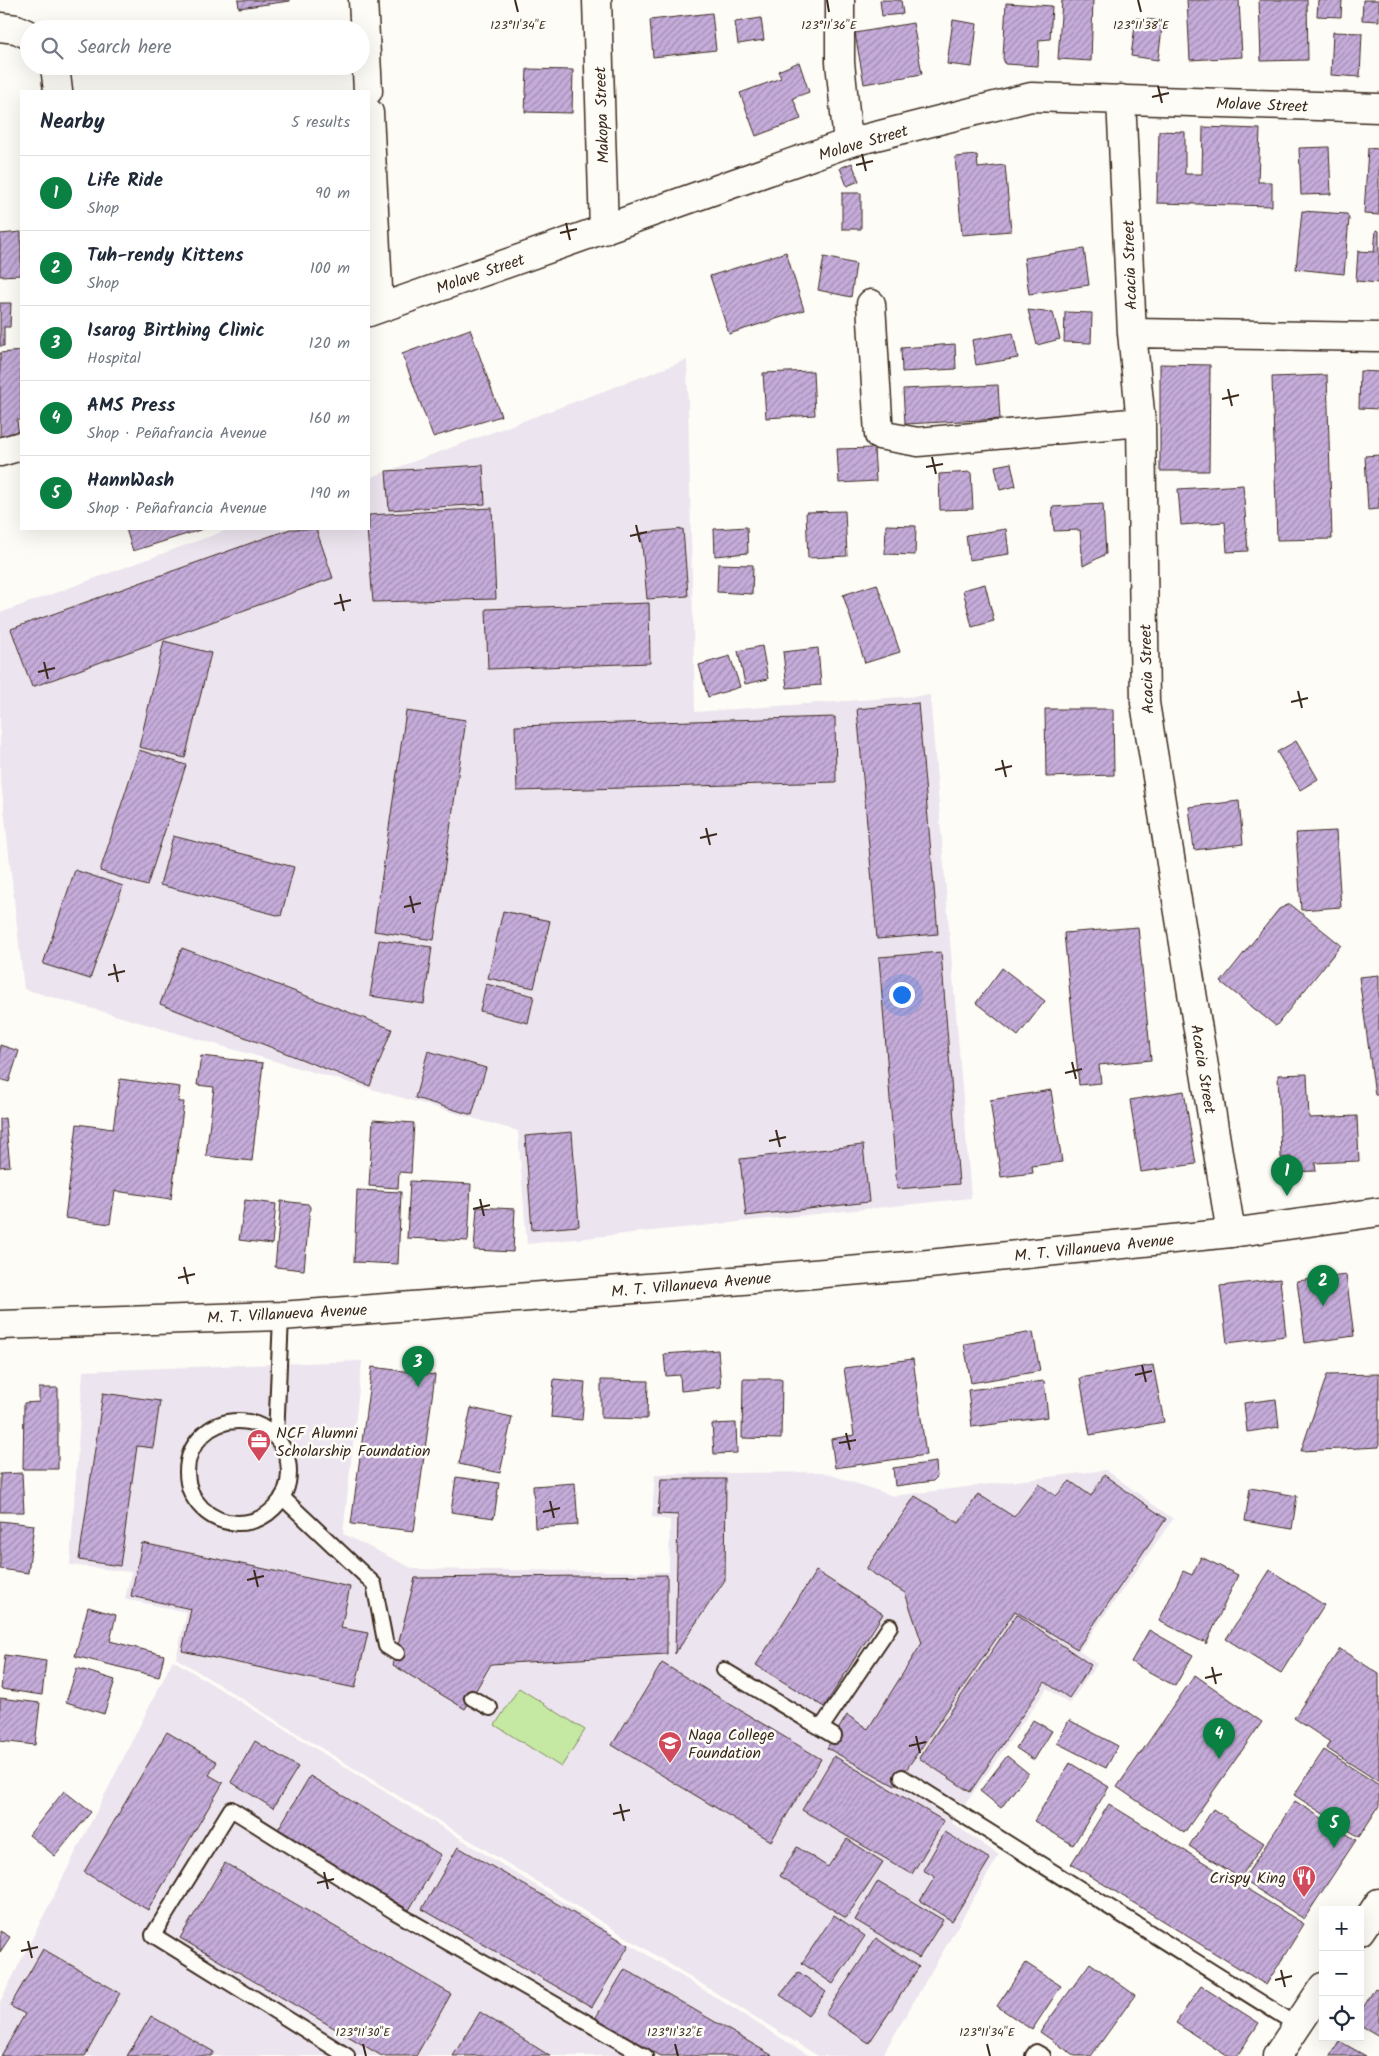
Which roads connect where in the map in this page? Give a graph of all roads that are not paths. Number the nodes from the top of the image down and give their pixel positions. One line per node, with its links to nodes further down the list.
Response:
1 (363, 0): 4 (street)
2 (597, 0): 15 (street, Makopa Street)
3 (840, 0): 13 (street)
4 (364, 20)
5 (0, 27): 6 (street)
6 (20, 31)
7 (56, 75): 9 (street)
8 (367, 75): 10 (street)
9 (58, 90)
10 (368, 90)
11 (1122, 99): 12 (street, Molave Street); 13 (street, Molave Street); 18 (street, Acacia Street)
12 (1379, 108)
13 (848, 144): 15 (street, Molave Street)
14 (370, 152): 17 (street)
15 (604, 230): 17 (street, Molave Street)
16 (872, 304): 20 (street)
17 (374, 310)
18 (1132, 333): 19 (street); 20 (street, Acacia Street)
19 (1379, 337)
20 (1141, 422): 24 (street, Acacia Street)
21 (20, 446): 22 (street)
22 (0, 452)
23 (1379, 1212): 24 (street, M. T. Villanueva Avenue)
24 (1231, 1233): 25 (street, M. T. Villanueva Avenue)
25 (281, 1316): 26 (street, M. T. Villanueva Avenue); 27 (lane)
26 (0, 1325)
27 (276, 1438): 28 (lane); 28 (lane)
28 (282, 1497): 30 (lane)
29 (890, 1626): 34 (lane)
30 (397, 1652)
31 (724, 1670): 34 (lane)
32 (472, 1698): 33 (lane)
33 (490, 1708)
34 (821, 1728): 35 (lane)
35 (834, 1736)
36 (902, 1777): 40 (lane)
37 (1379, 1903): 38 (street)
38 (1364, 1925)
39 (1319, 1993): 40 (street)
40 (1297, 2025): 45 (street)
41 (346, 2056): 42 (lane)
42 (645, 2056)
43 (1033, 2056): 44 (lane)
44 (1043, 2056)
45 (1277, 2056)

